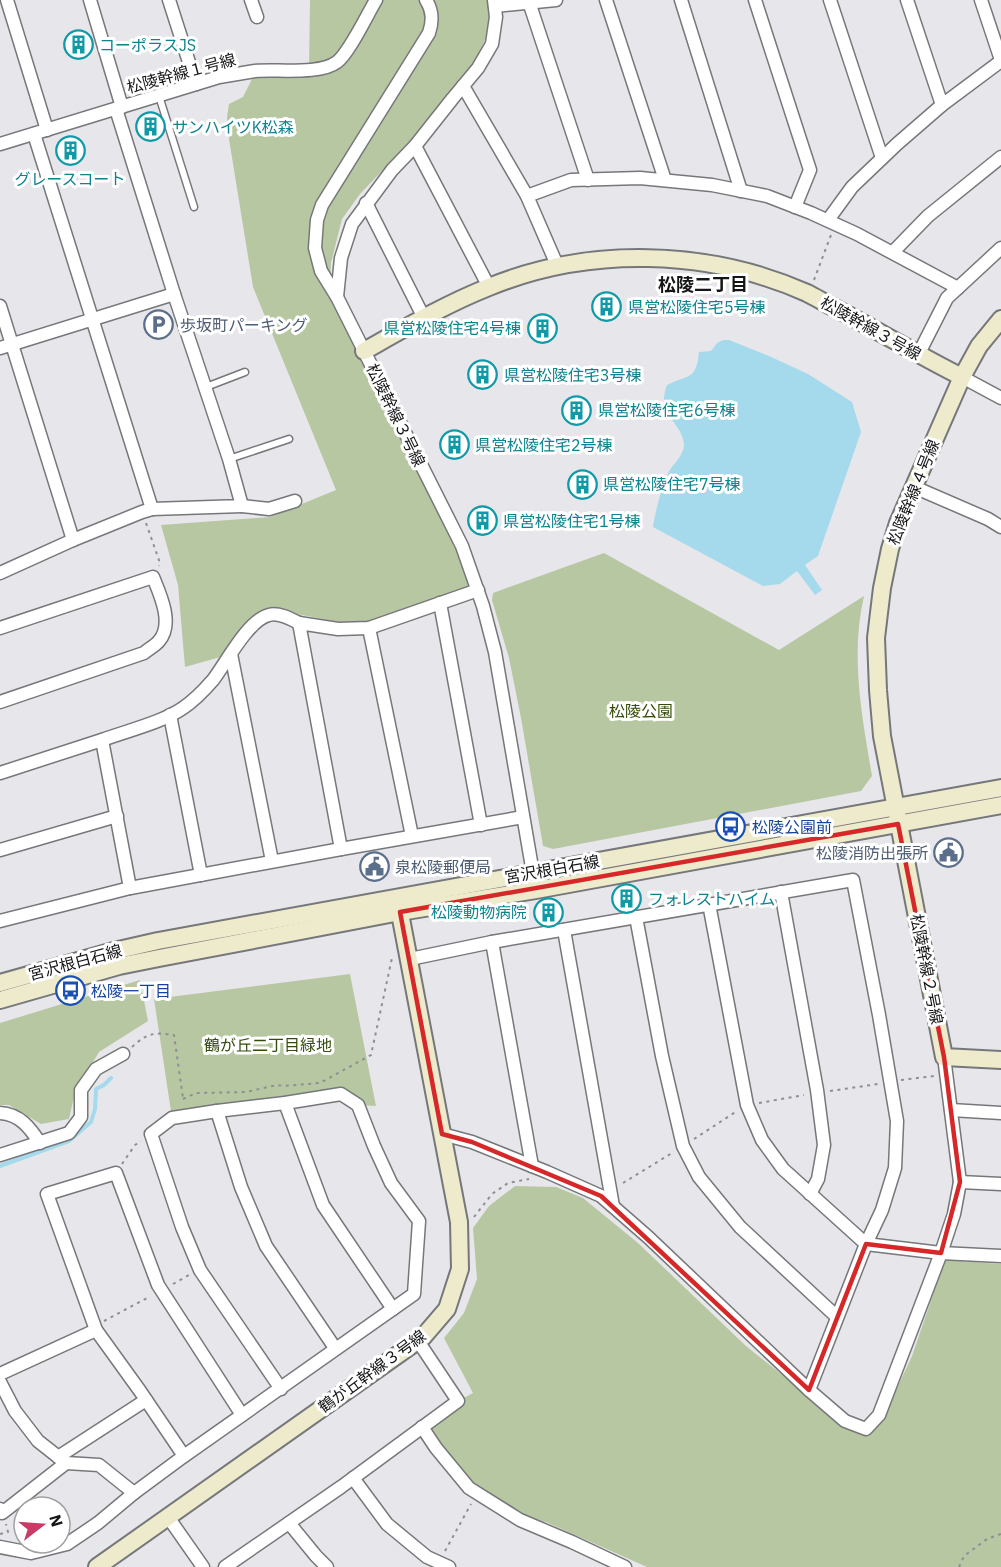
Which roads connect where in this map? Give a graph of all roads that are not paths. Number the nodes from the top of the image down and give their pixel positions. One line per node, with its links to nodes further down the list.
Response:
1 (7, 0): 23 (street)
2 (90, 0): 22 (street)
3 (169, 0): 18 (street)
4 (251, 0): 16 (street)
5 (376, 0): 18 (street, 松陵幹線１号線)
6 (426, 0): 43 (street)
7 (556, 0): 14 (street)
8 (606, 0): 30 (street)
9 (681, 0): 31 (street)
10 (755, 0): 35 (street)
11 (830, 0): 28 (street)
12 (907, 0): 21 (street)
13 (981, 0): 17 (street)
14 (529, 2): 15 (street); 29 (street)
15 (494, 3): 19 (street)
16 (257, 17)
17 (1001, 61): 21 (street)
18 (196, 84): 20 (street, 松陵幹線１号線)
19 (463, 86): 26 (street); 32 (street)
20 (159, 95): 22 (street, 松陵幹線１号線); 34 (lane)
21 (942, 105): 28 (street)
22 (119, 108): 23 (street, 松陵幹線１号線); 42 (street)
23 (47, 130): 24 (street, 松陵幹線１号線)
24 (34, 134): 25 (street, 松陵幹線１号線); 47 (street)
25 (0, 144)
26 (415, 146): 33 (street); 40 (street)
27 (1001, 157): 38 (street)
28 (882, 158): 36 (street)
29 (588, 180): 30 (street); 32 (street)
30 (665, 180): 31 (street)
31 (741, 191): 35 (street)
32 (527, 196): 39 (street)
33 (366, 204): 43 (street); 45 (street)
34 (194, 207)
35 (795, 207): 36 (street)
36 (831, 222): 38 (street)
37 (1001, 248): 41 (street)
38 (893, 252): 41 (street)
39 (558, 265): 40 (street, 松陵幹線３号線); 50 (street, 松陵幹線３号線)
40 (489, 286): 45 (street, 松陵幹線３号線)
41 (958, 288): 50 (street)
42 (174, 294): 47 (street); 53 (street)
43 (337, 297): 49 (street)
44 (0, 306): 48 (street)
45 (424, 318): 49 (street, 松陵幹線３号線)
46 (1001, 319): 52 (street, 松陵幹線４号線)
47 (92, 320): 48 (street); 60 (street)
48 (6, 346): 62 (street)
49 (364, 351): 64 (street, 松陵幹線３号線)
50 (918, 355): 52 (street, 松陵幹線３号線)
51 (245, 372): 53 (lane)
52 (962, 377): 54 (street); 57 (street, 松陵幹線４号線)
53 (206, 387): 56 (street)
54 (1001, 398)
55 (289, 438): 56 (lane)
56 (230, 459): 59 (street)
57 (914, 487): 61 (street); 76 (street, 松陵幹線４号線)
58 (295, 501): 59 (street)
59 (242, 506): 60 (street)
60 (147, 511): 62 (street)
61 (1001, 527)
62 (73, 540): 63 (street)
63 (0, 573)
64 (478, 590): 65 (street); 78 (street, 松陵幹線３号線)
65 (440, 603): 68 (street); 79 (street)
66 (299, 623): 68 (street); 69 (street); 81 (street)
67 (0, 628): 70 (street)
68 (369, 628): 80 (street)
69 (231, 654): 71 (street); 83 (street)
70 (0, 702)
71 (170, 715): 72 (street); 85 (street)
72 (102, 740): 73 (street); 77 (street)
73 (0, 773)
74 (1001, 788): 76 (street, 宮沢根白石線)
75 (1001, 805): 76 (street)
76 (897, 815): 84 (street, 宮沢根白石線); 87 (street); 99 (street, 松陵幹線２号線)
77 (117, 816): 82 (street); 86 (street)
78 (523, 817): 79 (street); 84 (street, 松陵幹線３号線)
79 (481, 825): 80 (street)
80 (412, 836): 81 (street)
81 (341, 849): 83 (street)
82 (0, 850)
83 (272, 861): 85 (street)
84 (533, 873): 87 (street, 松陵幹線３号線); 89 (street, 宮沢根白石線)
85 (201, 875): 86 (street)
86 (130, 888): 92 (street)
87 (536, 890): 89 (street)
88 (781, 892): 90 (street); 112 (street); 114 (street)
89 (398, 904): 95 (street, 鶴が丘幹線３号線); 96 (street, 宮沢根白石線); 97 (street)
90 (709, 904): 91 (street); 112 (street)
91 (636, 917): 93 (street); 118 (street)
92 (0, 921)
93 (564, 930): 94 (street); 113 (street)
94 (492, 942): 95 (street); 109 (street)
95 (410, 959): 106 (street, 鶴が丘幹線３号線)
96 (0, 982)
97 (0, 1000)
98 (123, 1054): 107 (street)
99 (944, 1057): 100 (street); 102 (street)
100 (1001, 1060)
101 (285, 1104): 103 (street); 117 (street); 117 (street)
102 (951, 1110): 105 (street); 110 (street)
103 (217, 1111): 121 (street); 124 (street)
104 (0, 1113): 107 (street)
105 (1001, 1113)
106 (442, 1134): 109 (street); 120 (street, 鶴が丘幹線３号線)
107 (40, 1143): 108 (street)
108 (0, 1155)
109 (535, 1167): 113 (street)
110 (960, 1182): 111 (street); 115 (street)
111 (1001, 1184)
112 (810, 1194): 114 (street)
113 (613, 1206): 125 (street)
114 (866, 1244): 115 (street); 118 (street)
115 (941, 1253): 116 (street); 125 (street)
116 (1001, 1256)
117 (393, 1309): 121 (street)
118 (837, 1317): 125 (street)
119 (95, 1328): 122 (street); 126 (street); 127 (street)
120 (418, 1341): 128 (street); 134 (street, 鶴が丘幹線３号線)
121 (335, 1348): 124 (street)
122 (0, 1374)
123 (0, 1382): 130 (street)
124 (281, 1389): 127 (street)
125 (809, 1390)
126 (146, 1400): 129 (street); 130 (street)
127 (242, 1415): 129 (street)
128 (422, 1427): 131 (street); 142 (street)
129 (184, 1456): 132 (street)
130 (62, 1460): 132 (street); 133 (street)
131 (353, 1478): 135 (street); 137 (street)
132 (134, 1493): 136 (street)
133 (0, 1509)
134 (168, 1517): 138 (street, 鶴が丘幹線３号線); 139 (street)
135 (289, 1523): 140 (street); 141 (street)
136 (0, 1547)
137 (444, 1565)
138 (97, 1567)
139 (203, 1567)
140 (225, 1567)
141 (327, 1567)
142 (625, 1567)

